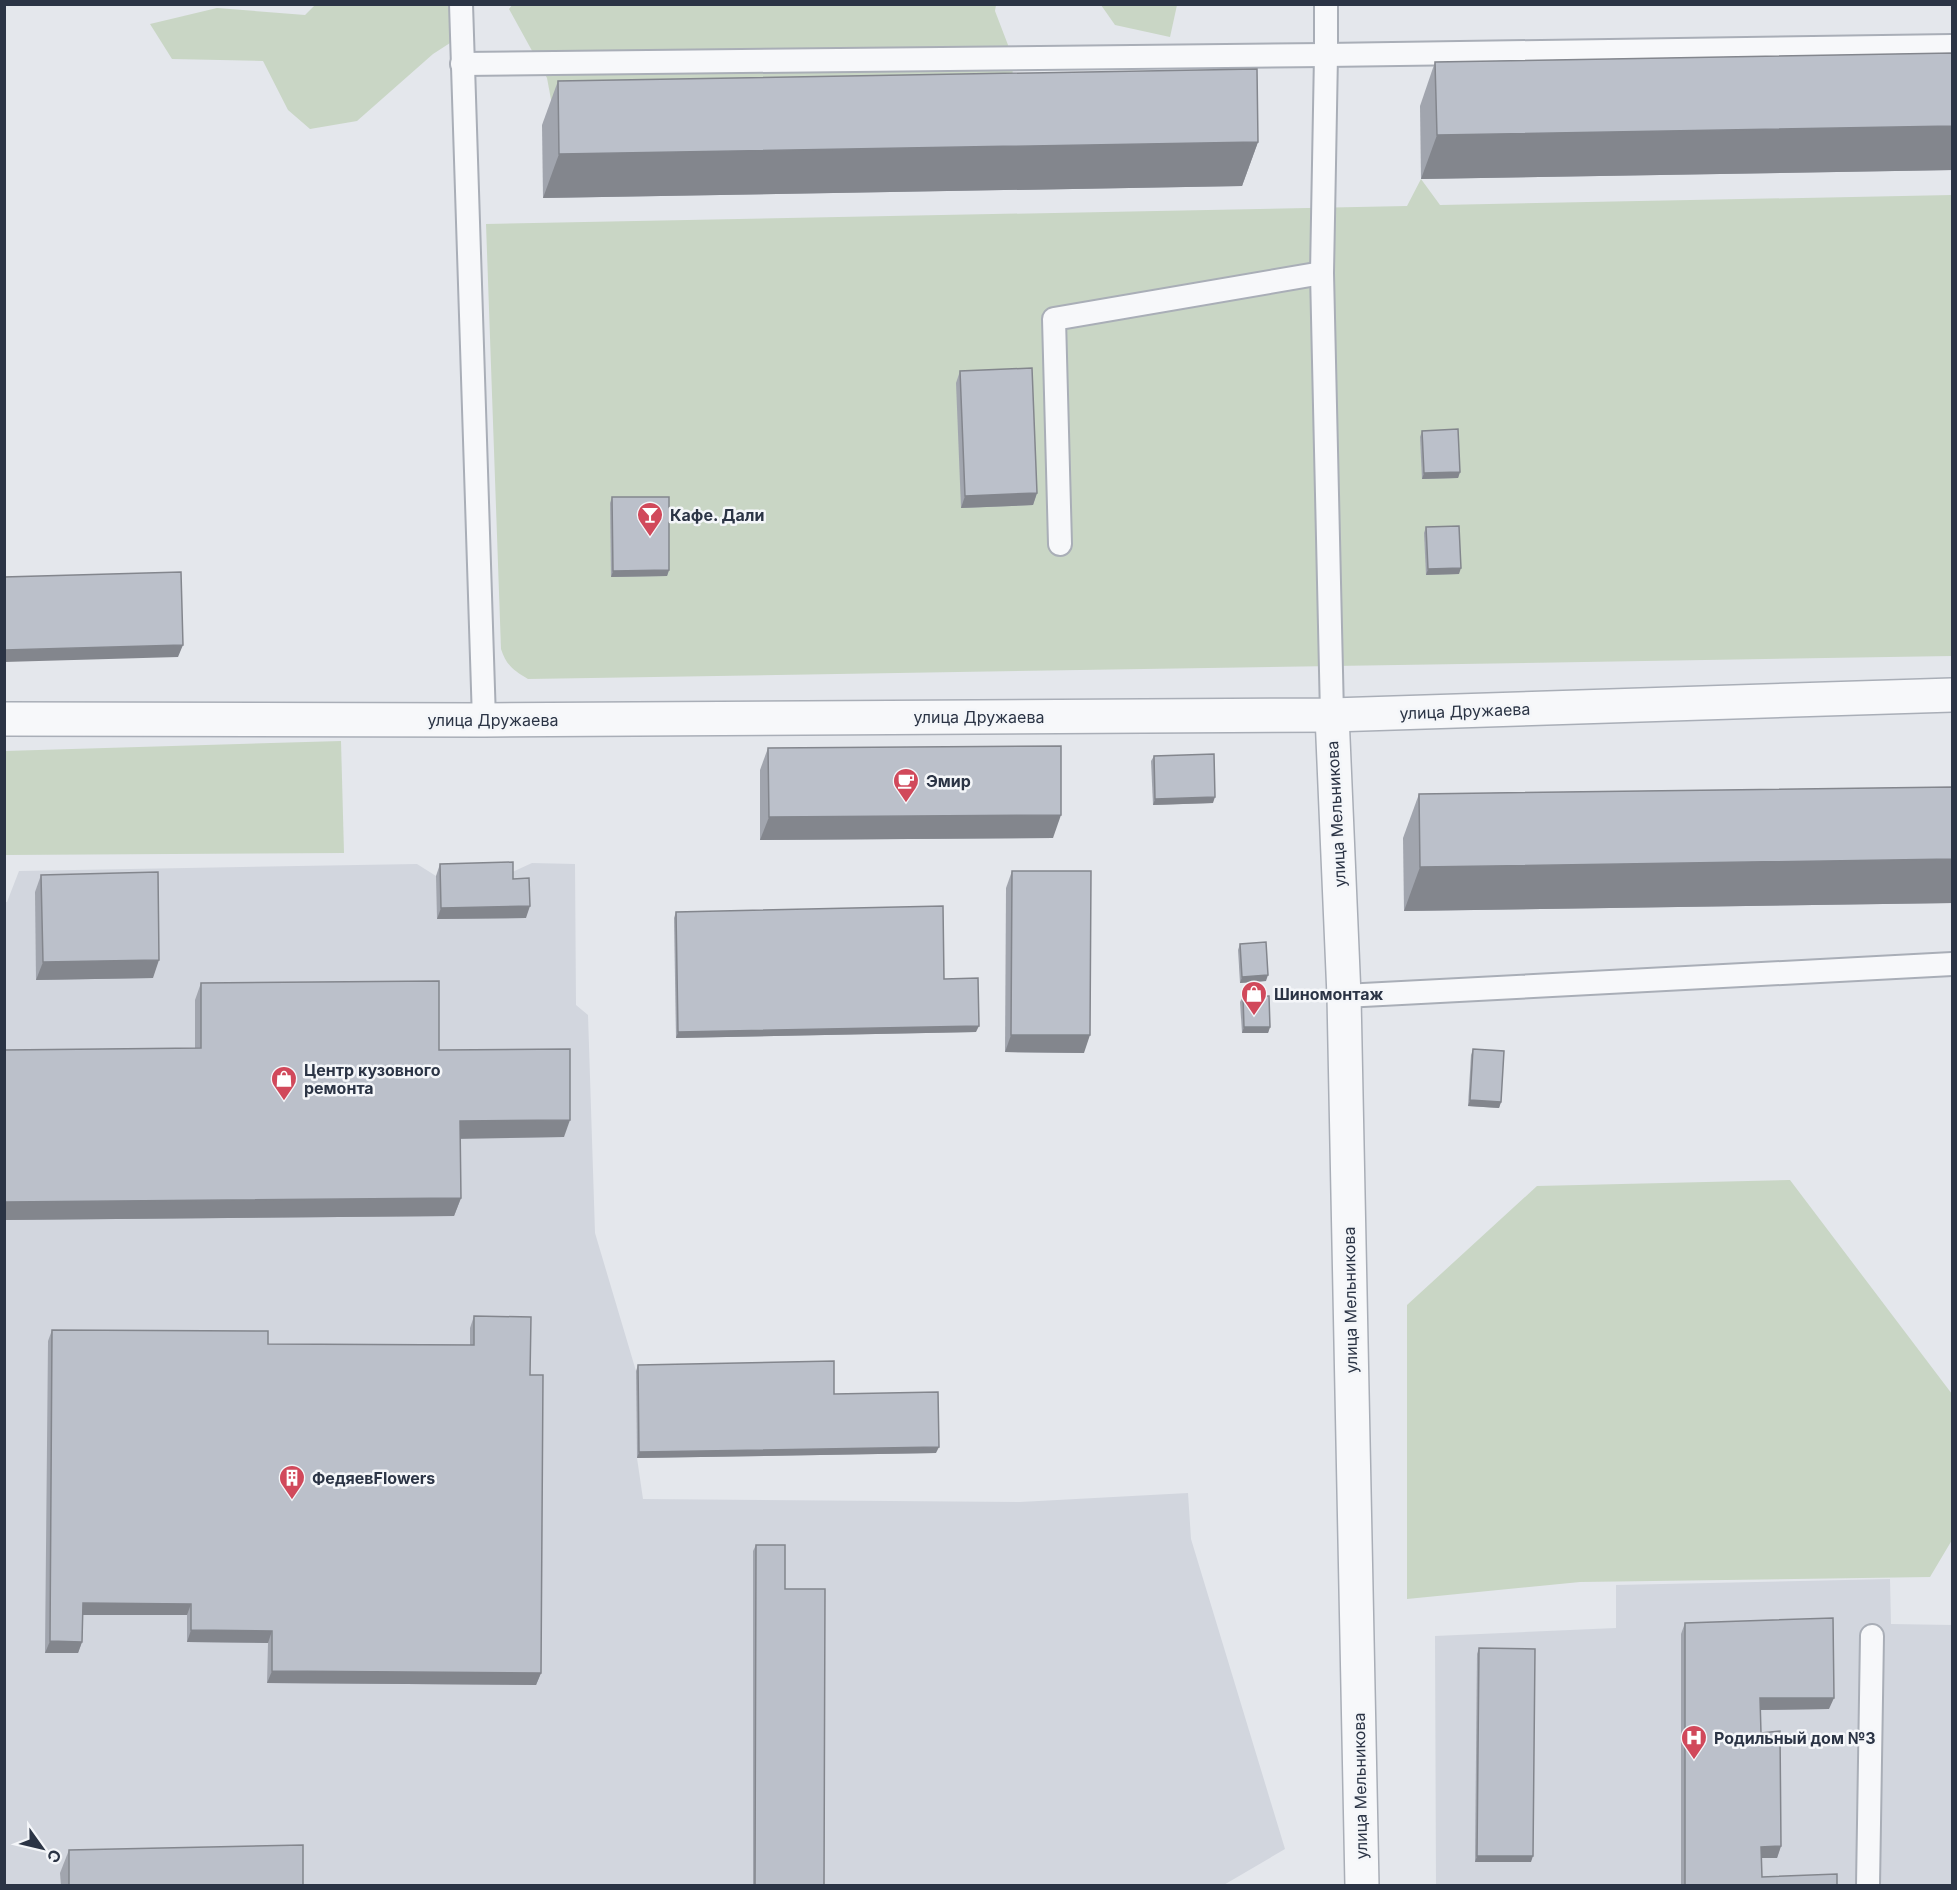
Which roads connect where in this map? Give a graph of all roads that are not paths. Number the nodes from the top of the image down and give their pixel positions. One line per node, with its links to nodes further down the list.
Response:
1 (460, 4): 5 (lane)
2 (1326, 4): 4 (lane)
3 (1953, 46): 4 (lane)
4 (1326, 55): 5 (lane); 6 (lane)
5 (462, 64): 11 (lane)
6 (1322, 273): 7 (lane); 9 (lane)
7 (1060, 544)
8 (1953, 695): 9 (street, улица Дружаева)
9 (1332, 715): 11 (street, улица Дружаева); 13 (street, улица Мельникова)
10 (4, 719): 11 (street, улица Дружаева)
11 (484, 720)
12 (1953, 964): 13 (lane)
13 (1344, 996): 15 (street, улица Мельникова)
14 (1872, 1636): 16 (lane)
15 (1362, 1886)
16 (1868, 1886)

